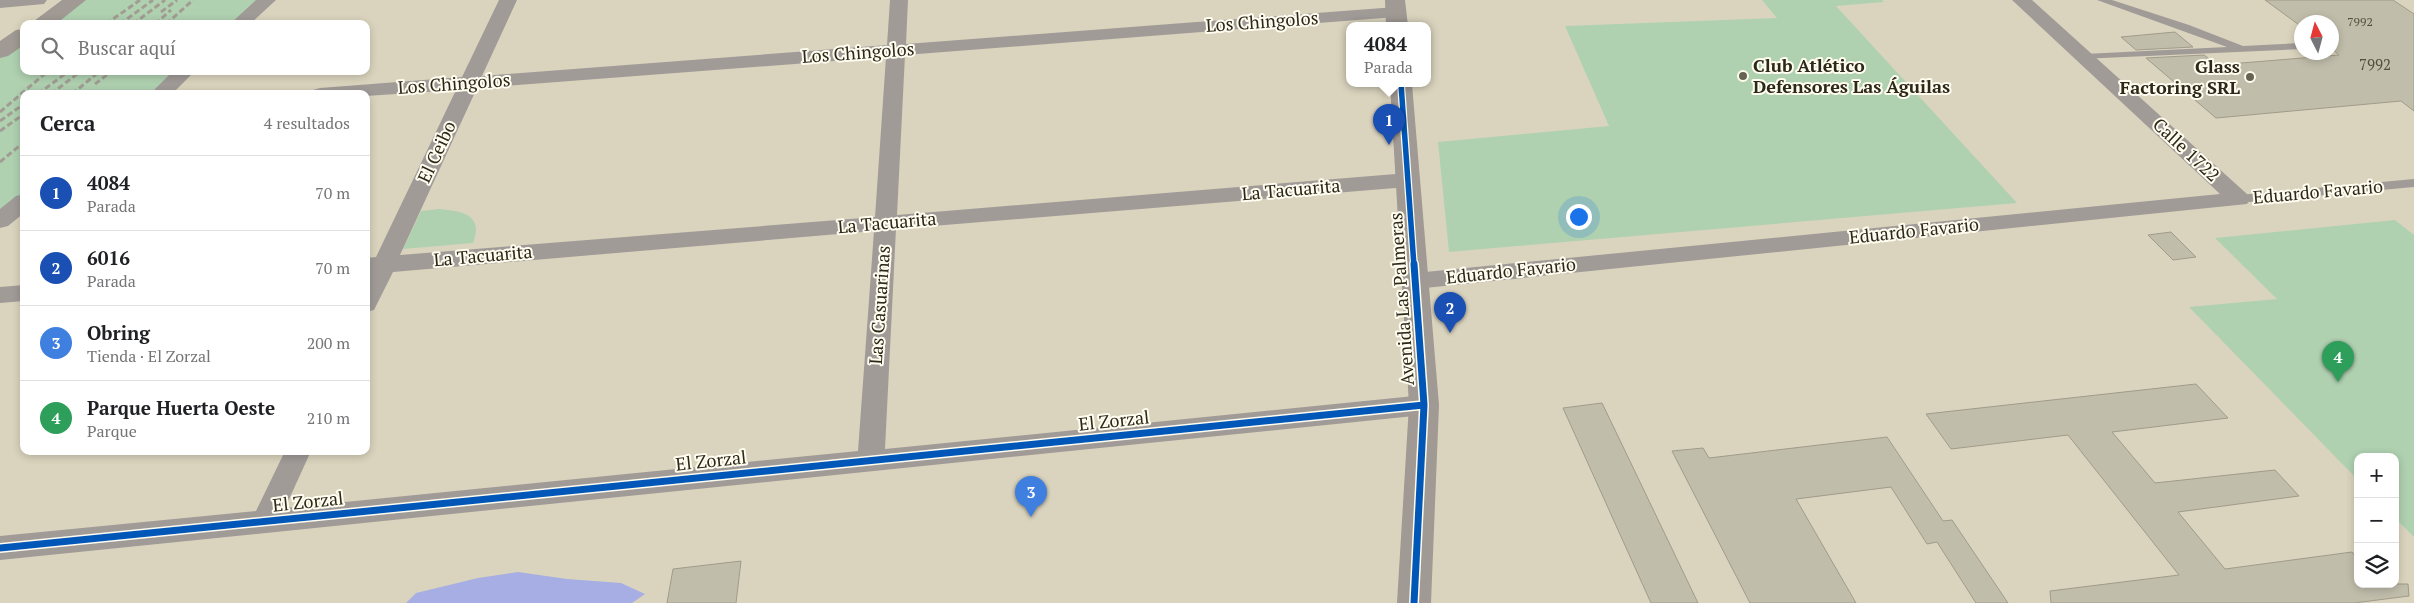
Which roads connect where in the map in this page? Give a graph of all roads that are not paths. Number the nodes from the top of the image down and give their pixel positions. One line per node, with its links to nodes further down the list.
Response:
1 (38, 0): 8 (street)
2 (76, 0): 10 (main road)
3 (267, 0): 11 (street)
4 (508, 0): 19 (street, El Ceibo)
5 (899, 0): 15 (street, Las Casuarinas)
6 (2021, 0): 17 (street, Calle 1722)
7 (2102, 0): 14 (lane)
8 (0, 3)
9 (1396, 13): 15 (street, Los Chingolos)
10 (47, 20)
11 (244, 20)
12 (20, 38): 16 (main road)
13 (2294, 46): 14 (lane)
14 (2244, 49): 17 (lane)
15 (896, 50): 19 (street, Los Chingolos); 28 (street, Las Casuarinas)
16 (0, 51)
17 (2084, 57): 25 (street, Calle 1722)
18 (181, 75): 21 (street)
19 (469, 83): 22 (street, Los Chingolos); 29 (street, El Ceibo)
20 (1401, 87): 23 (main road, Avenida Las Palmeras)
21 (164, 90)
22 (370, 90)
23 (1408, 180): 28 (street, La Tacuarita); 30 (main road, Avenida Las Palmeras)
24 (2414, 182): 25 (lane, Eduardo Favario)
25 (2239, 199): 30 (street, Eduardo Favario)
26 (20, 205): 27 (street)
27 (0, 221)
28 (885, 224): 29 (street, La Tacuarita); 36 (street, Las Casuarinas)
29 (375, 265): 31 (street, El Ceibo)
30 (1415, 281): 34 (main road, Avenida Las Palmeras)
31 (370, 287)
32 (20, 293): 33 (street)
33 (0, 295)
34 (1424, 405): 36 (street, El Zorzal); 39 (main road, Avenida Las Palmeras)
35 (296, 455): 37 (street)
36 (870, 460): 37 (street, El Zorzal)
37 (265, 522): 38 (street, El Zorzal)
38 (0, 548)
39 (1414, 603)

